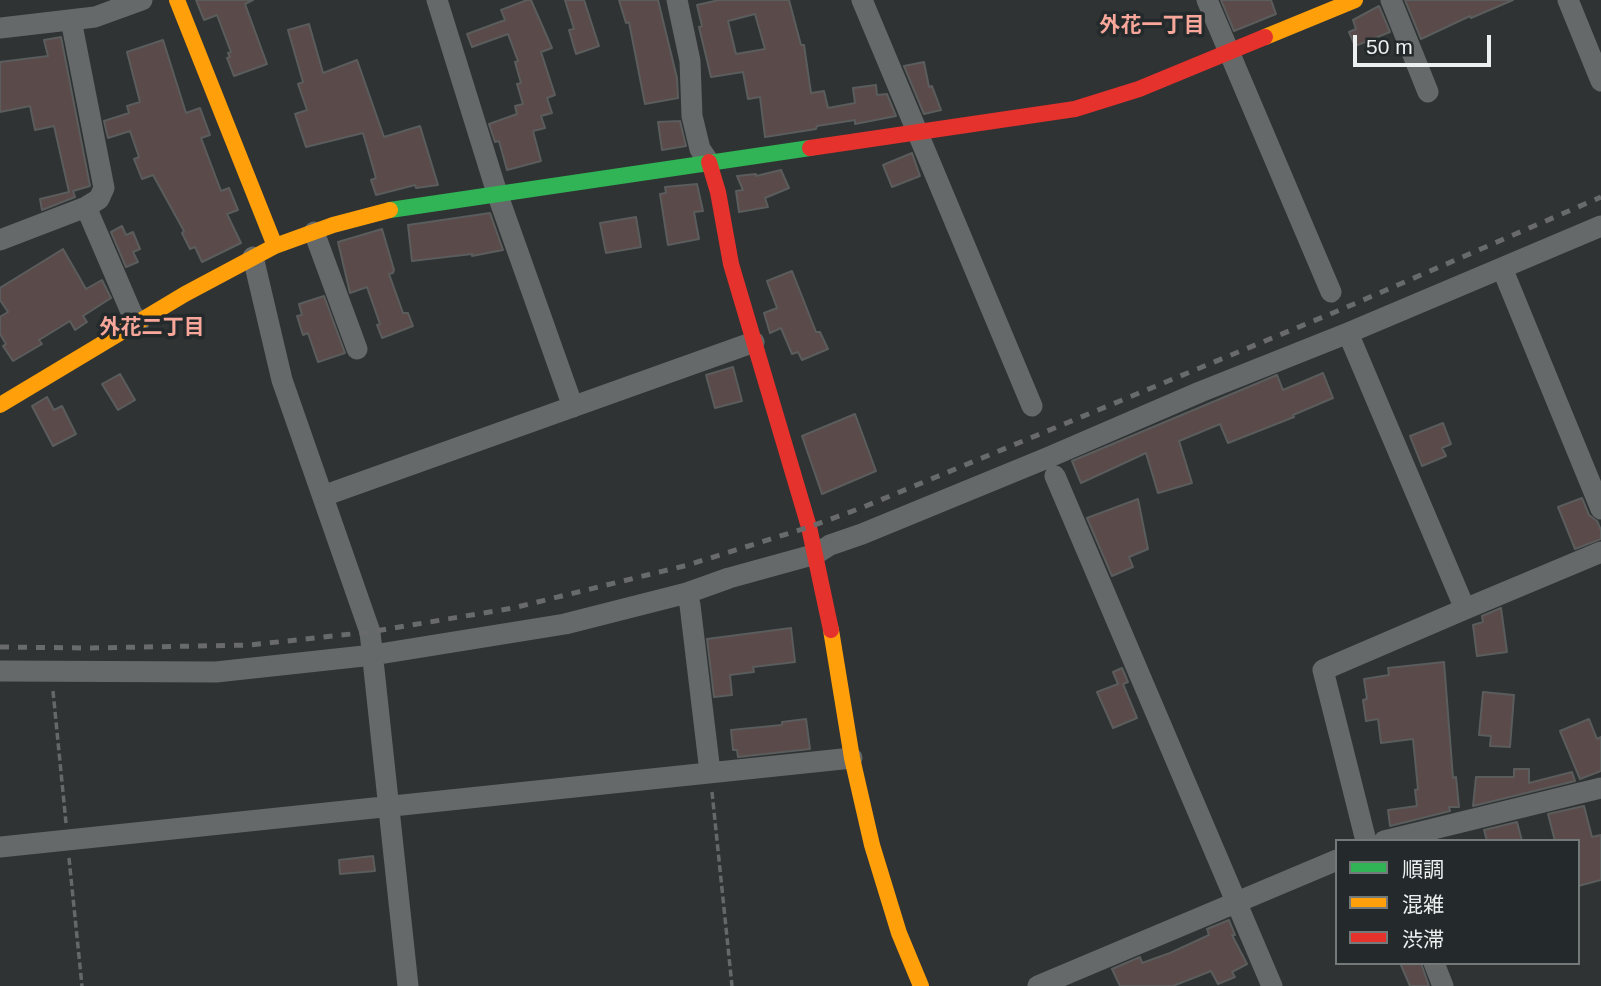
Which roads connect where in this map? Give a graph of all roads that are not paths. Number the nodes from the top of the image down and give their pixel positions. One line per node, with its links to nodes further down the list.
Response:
1 (142, 0): 10 (street)
2 (177, 0): 22 (street)
3 (437, 0): 17 (street)
4 (677, 0): 16 (street)
5 (862, 0): 15 (street)
6 (1207, 0): 12 (street)
7 (1355, 0): 12 (street)
8 (1391, 0): 14 (street)
9 (1568, 0): 13 (street)
10 (71, 20): 11 (street); 18 (street)
11 (0, 28)
12 (1229, 53): 15 (street); 25 (street)
13 (1601, 81)
14 (1429, 92)
15 (918, 133): 16 (street); 31 (street)
16 (709, 162): 17 (street); 28 (street)
17 (496, 193): 20 (street); 32 (street)
18 (86, 207): 21 (street); 26 (street)
19 (1601, 226): 24 (street)
20 (314, 232): 22 (street); 29 (street)
21 (0, 240)
22 (275, 246): 23 (street)
23 (253, 257): 26 (street); 34 (street)
24 (1502, 268): 27 (street); 35 (street)
25 (1331, 292)
26 (139, 322): 30 (street)
27 (1348, 333): 36 (street); 39 (street)
28 (754, 342): 32 (street); 36 (street)
29 (358, 349)
30 (0, 405)
31 (1032, 406)
32 (573, 407): 34 (street)
33 (1055, 476): 50 (street)
34 (323, 496): 40 (street)
35 (1601, 509)
36 (816, 554): 38 (street); 42 (street)
37 (1600, 556): 39 (street)
38 (687, 593): 40 (street); 43 (street)
39 (1465, 610): 46 (street)
40 (373, 655): 41 (street); 45 (street)
41 (0, 670)
42 (852, 758): 43 (street); 53 (street)
43 (710, 772): 45 (street)
44 (1601, 788): 47 (street)
45 (389, 808): 48 (street); 52 (street)
46 (1365, 839)
47 (1392, 839)
48 (0, 847)
49 (1335, 861): 50 (street)
50 (1236, 902): 54 (street); 55 (street)
51 (1435, 965): 56 (street)
52 (408, 986)
53 (921, 986)
54 (1038, 986)
55 (1272, 986)
56 (1443, 986)

